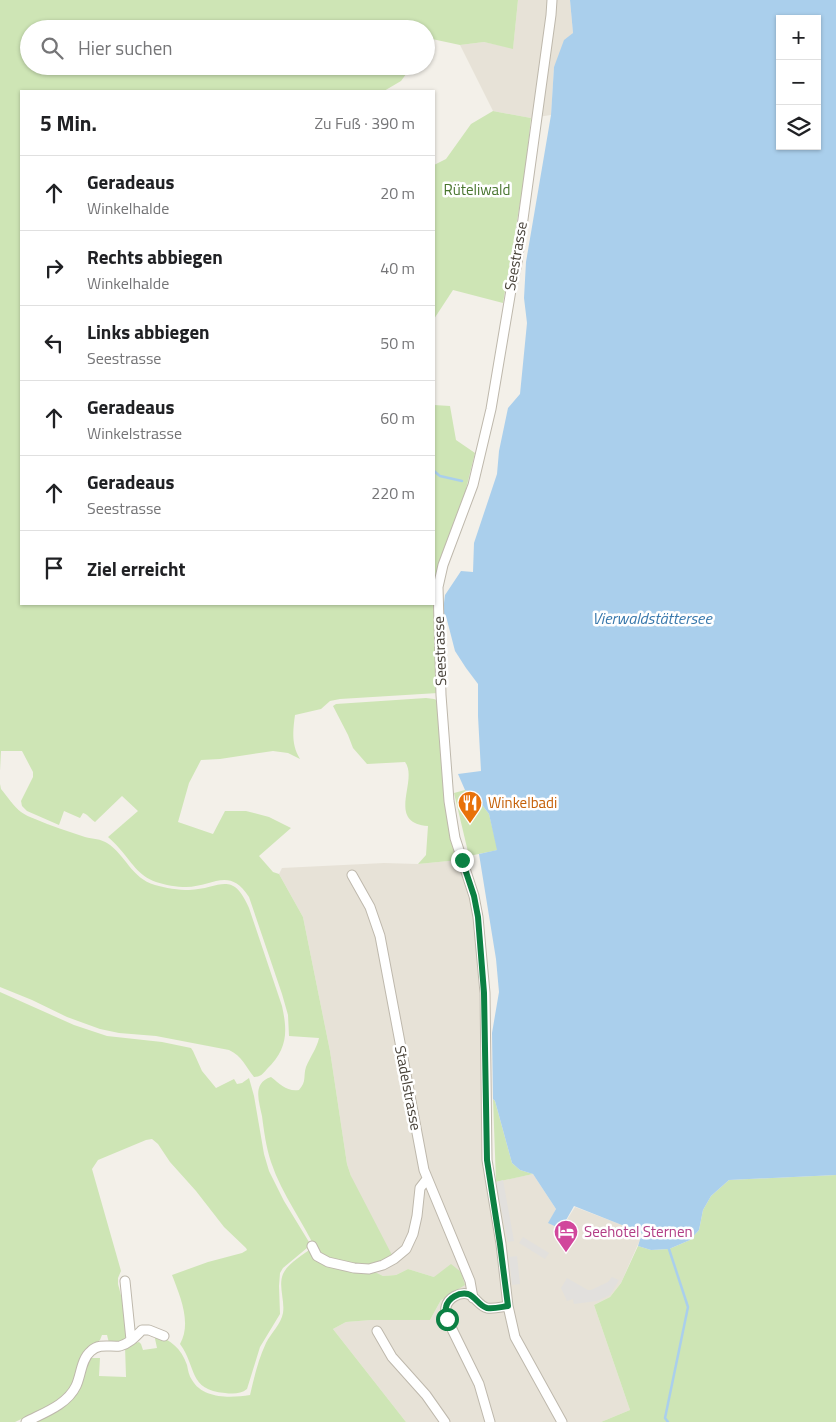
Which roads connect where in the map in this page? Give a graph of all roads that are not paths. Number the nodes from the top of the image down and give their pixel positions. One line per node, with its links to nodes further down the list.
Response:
1 (552, 0): 7 (street, Seestrasse)
2 (352, 875): 3 (street, Stadelstrasse)
3 (427, 1179): 4 (street); 6 (street, Stadelstrasse)
4 (312, 1246)
5 (125, 1281): 10 (street)
6 (473, 1298): 7 (street); 13 (street)
7 (508, 1306): 14 (street)
8 (377, 1331): 12 (street)
9 (164, 1336): 10 (street)
10 (132, 1340): 11 (street)
11 (26, 1422)
12 (445, 1422)
13 (490, 1422)
14 (562, 1422)

